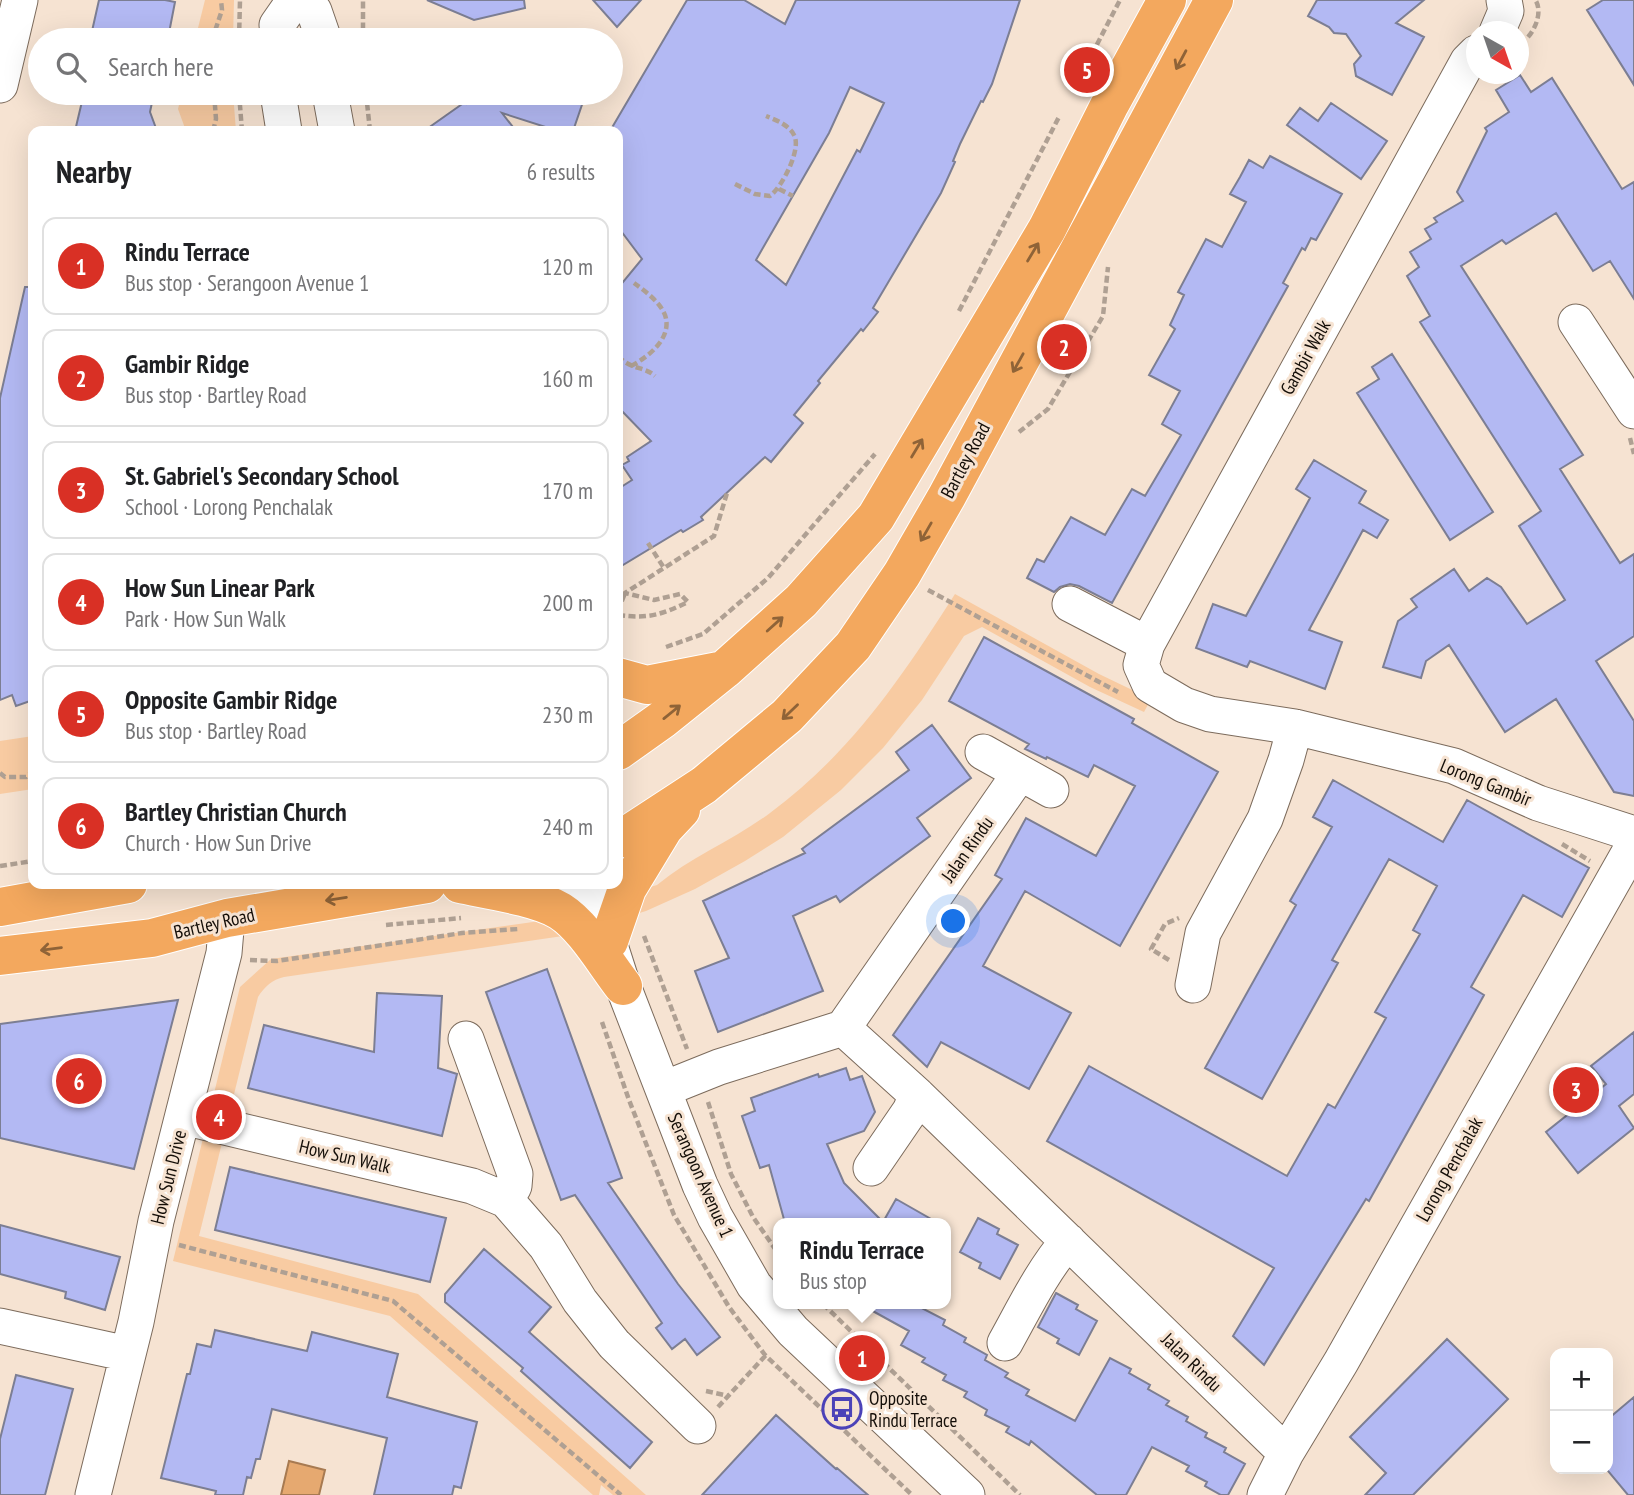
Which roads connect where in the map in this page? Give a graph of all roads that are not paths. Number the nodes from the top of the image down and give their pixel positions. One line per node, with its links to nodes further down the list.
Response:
1 (20, 0): 9 (street)
2 (327, 0): 7 (street)
3 (1167, 0): 18 (highway, one-way to 3)
4 (1214, 0): 24 (highway, Bartley Road, one-way to 24)
5 (279, 22): 6 (street)
6 (320, 28)
7 (324, 28)
8 (1466, 65): 17 (street, Gambir Walk)
9 (0, 85)
10 (280, 105): 12 (street)
11 (332, 105): 13 (street)
12 (283, 126)
13 (336, 126)
14 (1576, 323): 15 (street)
15 (1634, 411)
16 (1070, 604): 17 (street)
17 (1144, 654): 20 (street, Lorong Gambir)
18 (724, 670): 19 (highway); 21 (highway, one-way to 18)
19 (623, 678)
20 (1295, 727): 26 (street, Lorong Gambir); 38 (street)
21 (623, 747)
22 (983, 752): 23 (street)
23 (1020, 773): 25 (street); 40 (street, Jalan Rindu)
24 (704, 785): 27 (highway, Bartley Road); 36 (highway)
25 (1051, 790)
26 (1634, 834)
27 (623, 837)
28 (1634, 844): 54 (street, Lorong Penchalak)
29 (100, 889): 34 (highway)
30 (398, 889): 35 (highway, Bartley Road, one-way to 35)
31 (573, 889): 32 (street, Serangoon Avenue 1)
32 (598, 891): 36 (street, Serangoon Avenue 1)
33 (466, 900): 39 (highway)
34 (0, 907)
35 (227, 918): 37 (highway, Bartley Road, one-way to 37); 44 (street, How Sun Drive)
36 (609, 941): 39 (street, Serangoon Avenue 1)
37 (0, 956)
38 (1193, 985)
39 (623, 986): 42 (street, Serangoon Avenue 1)
40 (843, 1028): 42 (street); 43 (street, Jalan Rindu)
41 (466, 1039): 46 (street)
42 (664, 1089): 48 (street, Serangoon Avenue 1)
43 (917, 1095): 45 (street); 47 (street, Jalan Rindu)
44 (183, 1117): 46 (street, How Sun Walk); 52 (street, How Sun Drive)
45 (870, 1168)
46 (506, 1200): 53 (street, How Sun Walk)
47 (1068, 1241): 51 (street); 54 (street, Jalan Rindu)
48 (773, 1307)
49 (774, 1309): 55 (street, Serangoon Avenue 1)
50 (0, 1326): 52 (street)
51 (1005, 1343)
52 (128, 1354): 56 (street, How Sun Drive)
53 (698, 1426)
54 (1286, 1452): 57 (street, Lorong Penchalak)
55 (960, 1493)
56 (93, 1495)
57 (1265, 1495)

